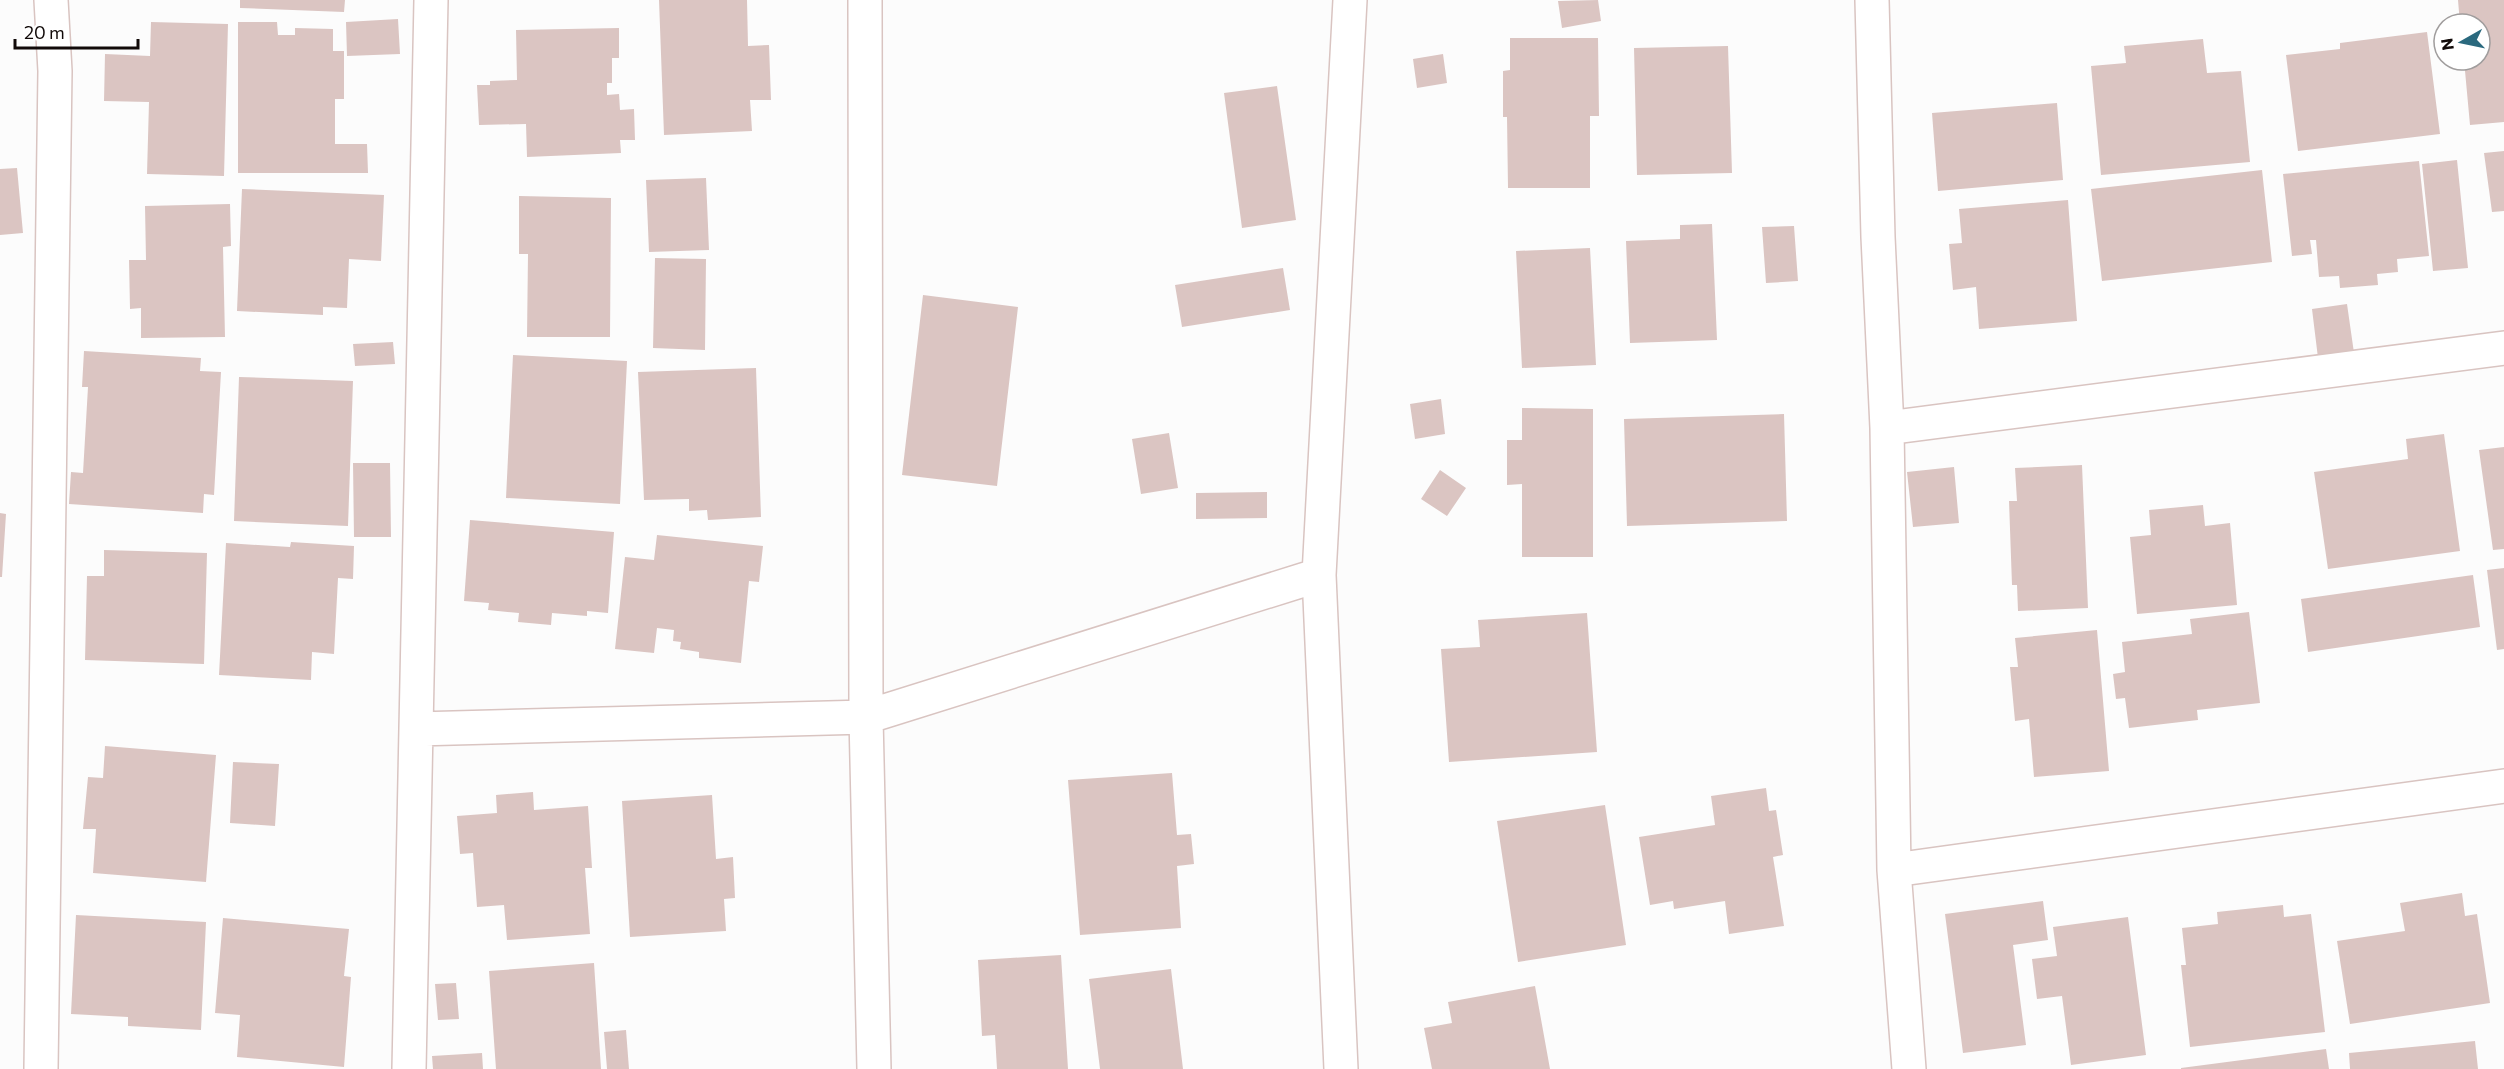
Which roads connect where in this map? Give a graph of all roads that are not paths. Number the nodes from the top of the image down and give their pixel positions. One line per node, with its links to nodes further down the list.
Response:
1 (51, 0): 13 (street)
2 (431, 0): 10 (street)
3 (865, 0): 9 (street)
4 (1350, 0): 8 (street)
5 (1872, 0): 7 (street)
6 (2504, 348): 7 (street)
7 (1887, 428): 12 (street)
8 (1319, 575): 9 (street); 16 (street)
9 (866, 717): 10 (street); 15 (street)
10 (416, 729): 14 (street)
11 (2504, 786): 12 (street)
12 (1894, 870): 17 (street)
13 (41, 1069)
14 (409, 1069)
15 (874, 1069)
16 (1341, 1069)
17 (1910, 1069)

